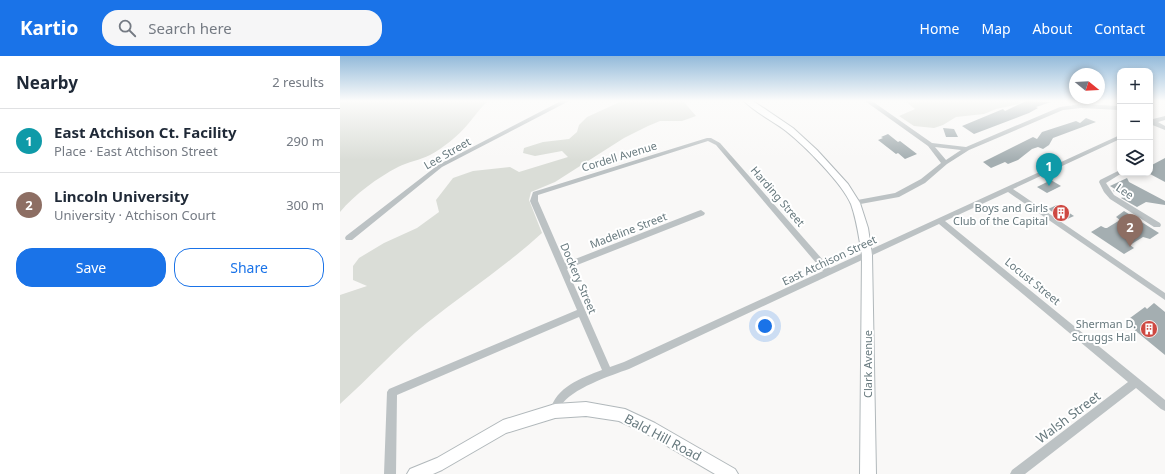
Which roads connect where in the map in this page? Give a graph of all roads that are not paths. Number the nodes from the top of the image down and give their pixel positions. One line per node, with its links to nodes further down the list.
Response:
1 (528, 121): 19 (street, Lee Street)
2 (776, 121): 15 (main road, Clark Avenue)
3 (895, 121): 9 (street)
4 (1033, 121): 10 (street)
5 (1153, 123): 6 (street)
6 (1165, 128)
7 (709, 139): 14 (street, Cordell Avenue); 22 (street, Harding Street)
8 (1117, 140): 13 (street, East Atchison Street)
9 (930, 145): 10 (street); 11 (street)
10 (967, 149): 11 (street)
11 (945, 163): 15 (street)
12 (1117, 174): 18 (street, Lee)
13 (1008, 189): 17 (street, East Atchison Street); 23 (street)
14 (535, 194): 21 (street, Dockery Street)
15 (855, 203): 20 (main road, Clark Avenue)
16 (701, 213): 21 (street, Madeline Street)
17 (940, 221): 20 (street, East Atchison Street); 26 (street, Locust Street)
18 (1157, 225)
19 (349, 238)
20 (867, 255): 22 (street, East Atchison Street); 32 (main road, Clark Avenue)
21 (563, 267): 24 (street, Dockery Street)
22 (829, 272): 25 (street, East Atchison Street)
23 (1165, 297)
24 (582, 312): 25 (street, Dockery Street); 29 (street)
25 (607, 371): 28 (street, East Atchison Street)
26 (1136, 382): 27 (street, Locust Street); 33 (street, Walsh Street)
27 (1165, 406)
28 (555, 411): 30 (main road, Bald Hill Road); 31 (main road, Bald Hill Road)
29 (390, 474)
30 (415, 474)
31 (730, 474)
32 (868, 474)
33 (1016, 474)

